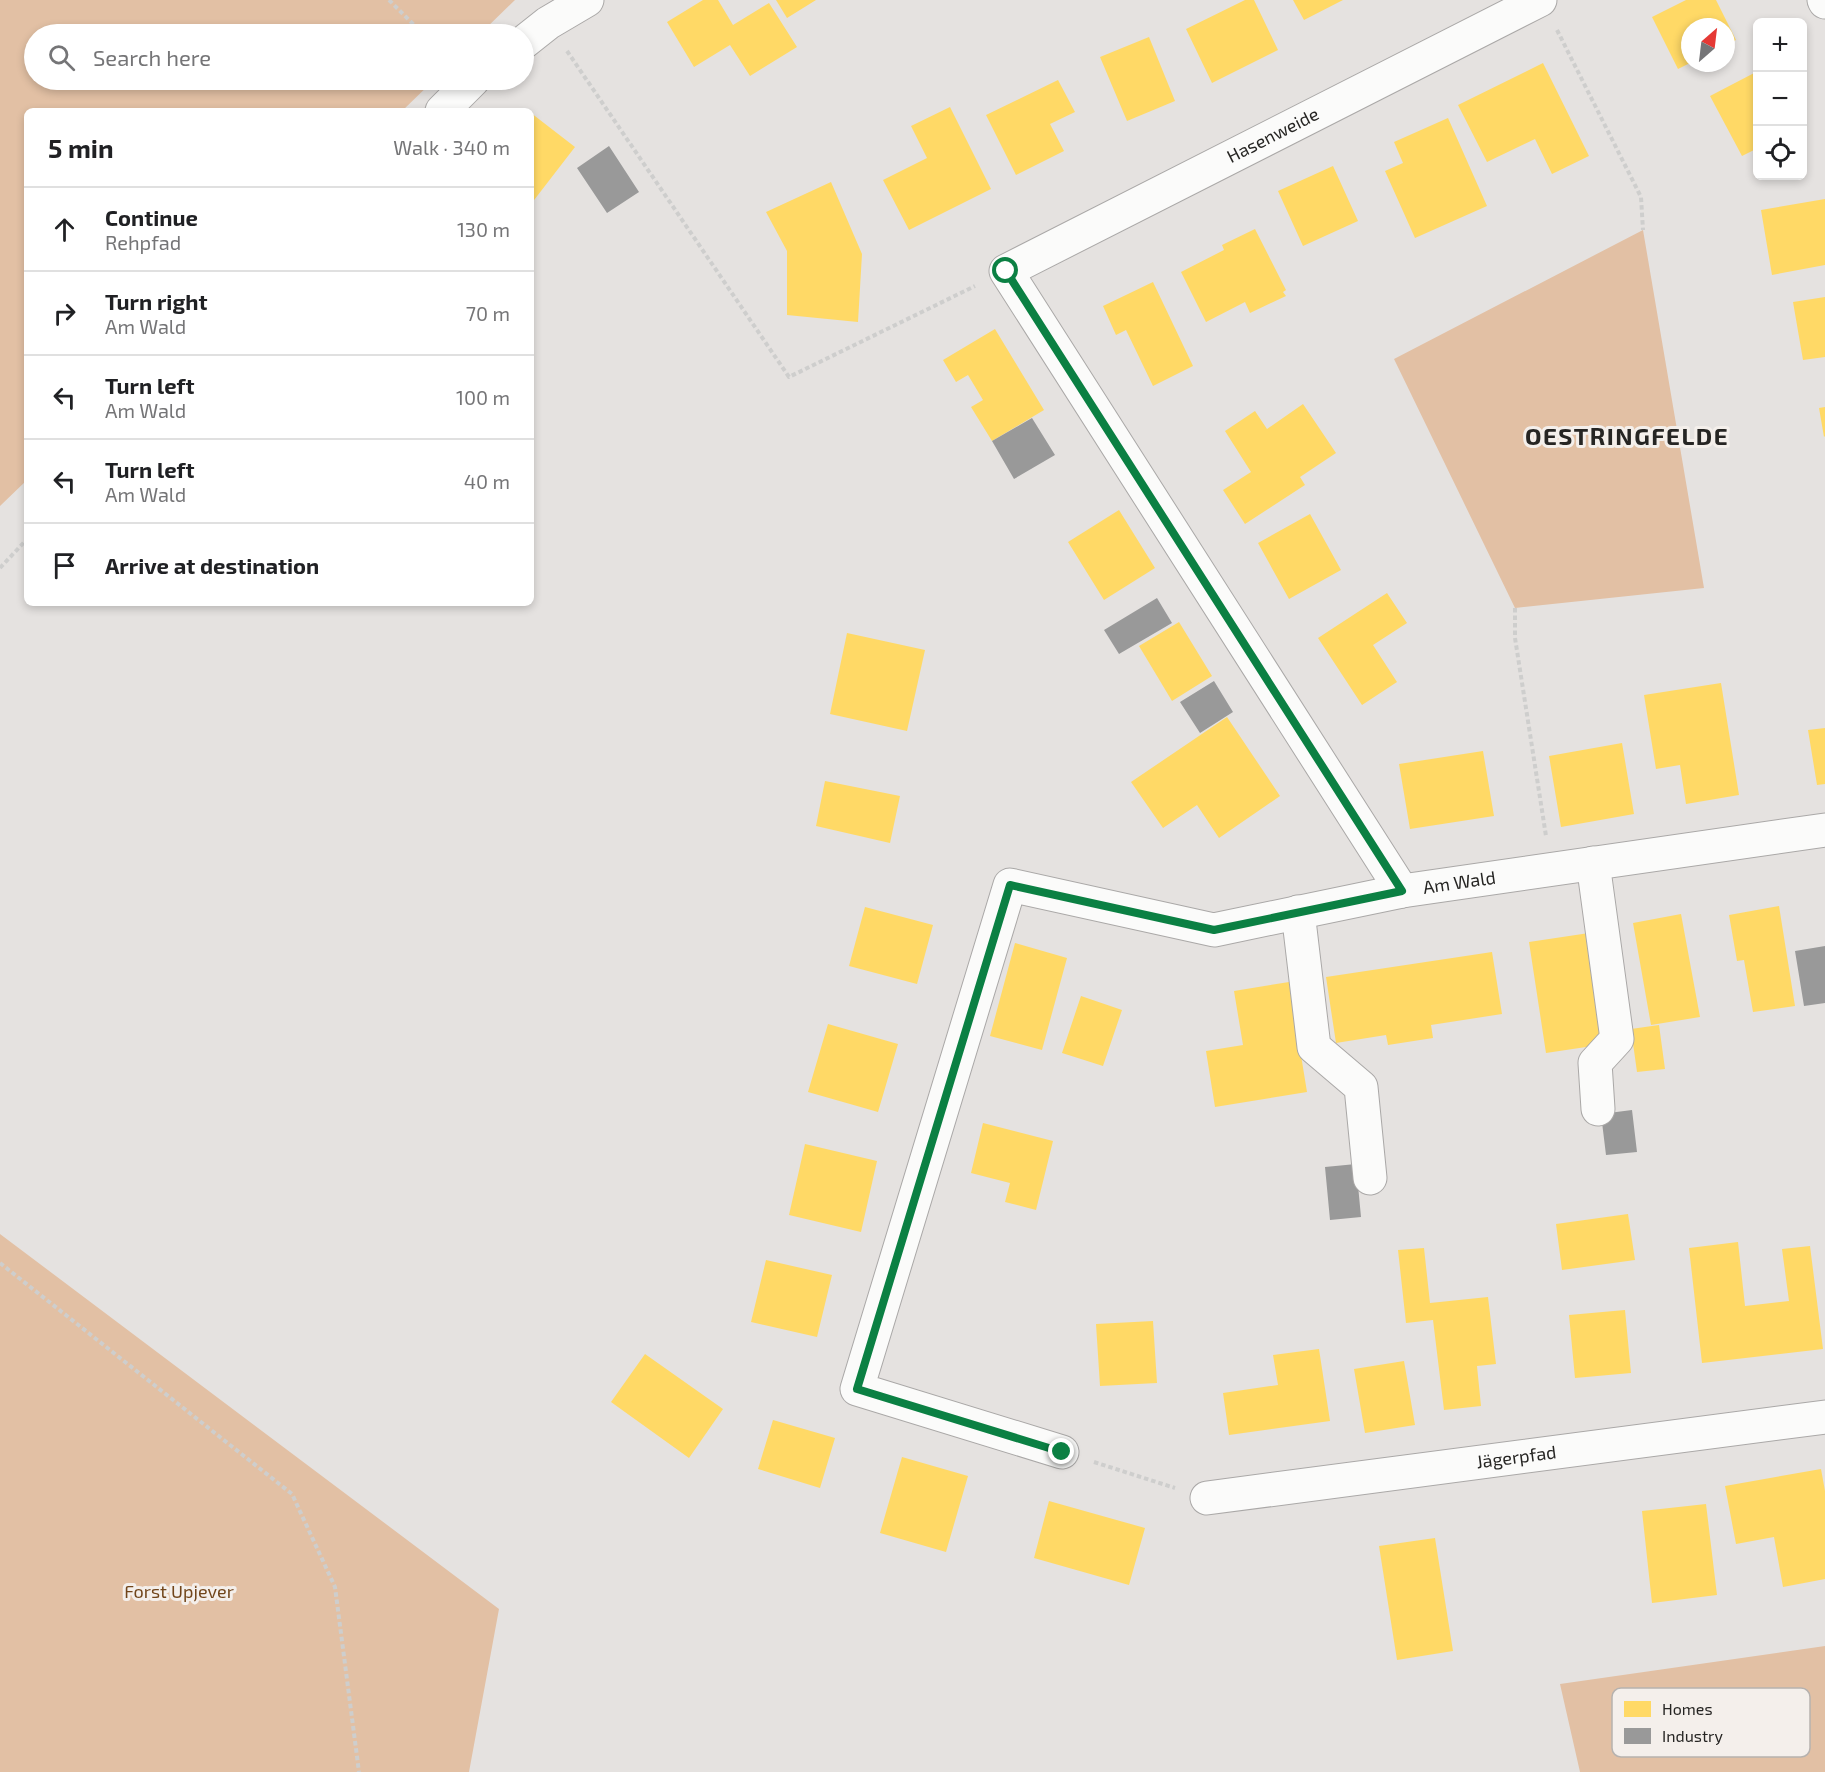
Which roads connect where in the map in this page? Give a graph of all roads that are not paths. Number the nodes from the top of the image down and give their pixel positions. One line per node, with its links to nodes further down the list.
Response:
1 (587, 0): 3 (street)
2 (1546, 10): 8 (street, Hasenweide)
3 (536, 32)
4 (464, 90): 5 (street)
5 (445, 108)
6 (1825, 830): 7 (street, Am Wald)
7 (1593, 863): 8 (street, Am Wald); 10 (street)
8 (1402, 891): 9 (street, Am Wald)
9 (1298, 912): 11 (street); 13 (street, Am Wald)
10 (1598, 1109)
11 (1370, 1178)
12 (1825, 1417): 14 (street, Jägerpfad)
13 (1062, 1452)
14 (1207, 1498)

